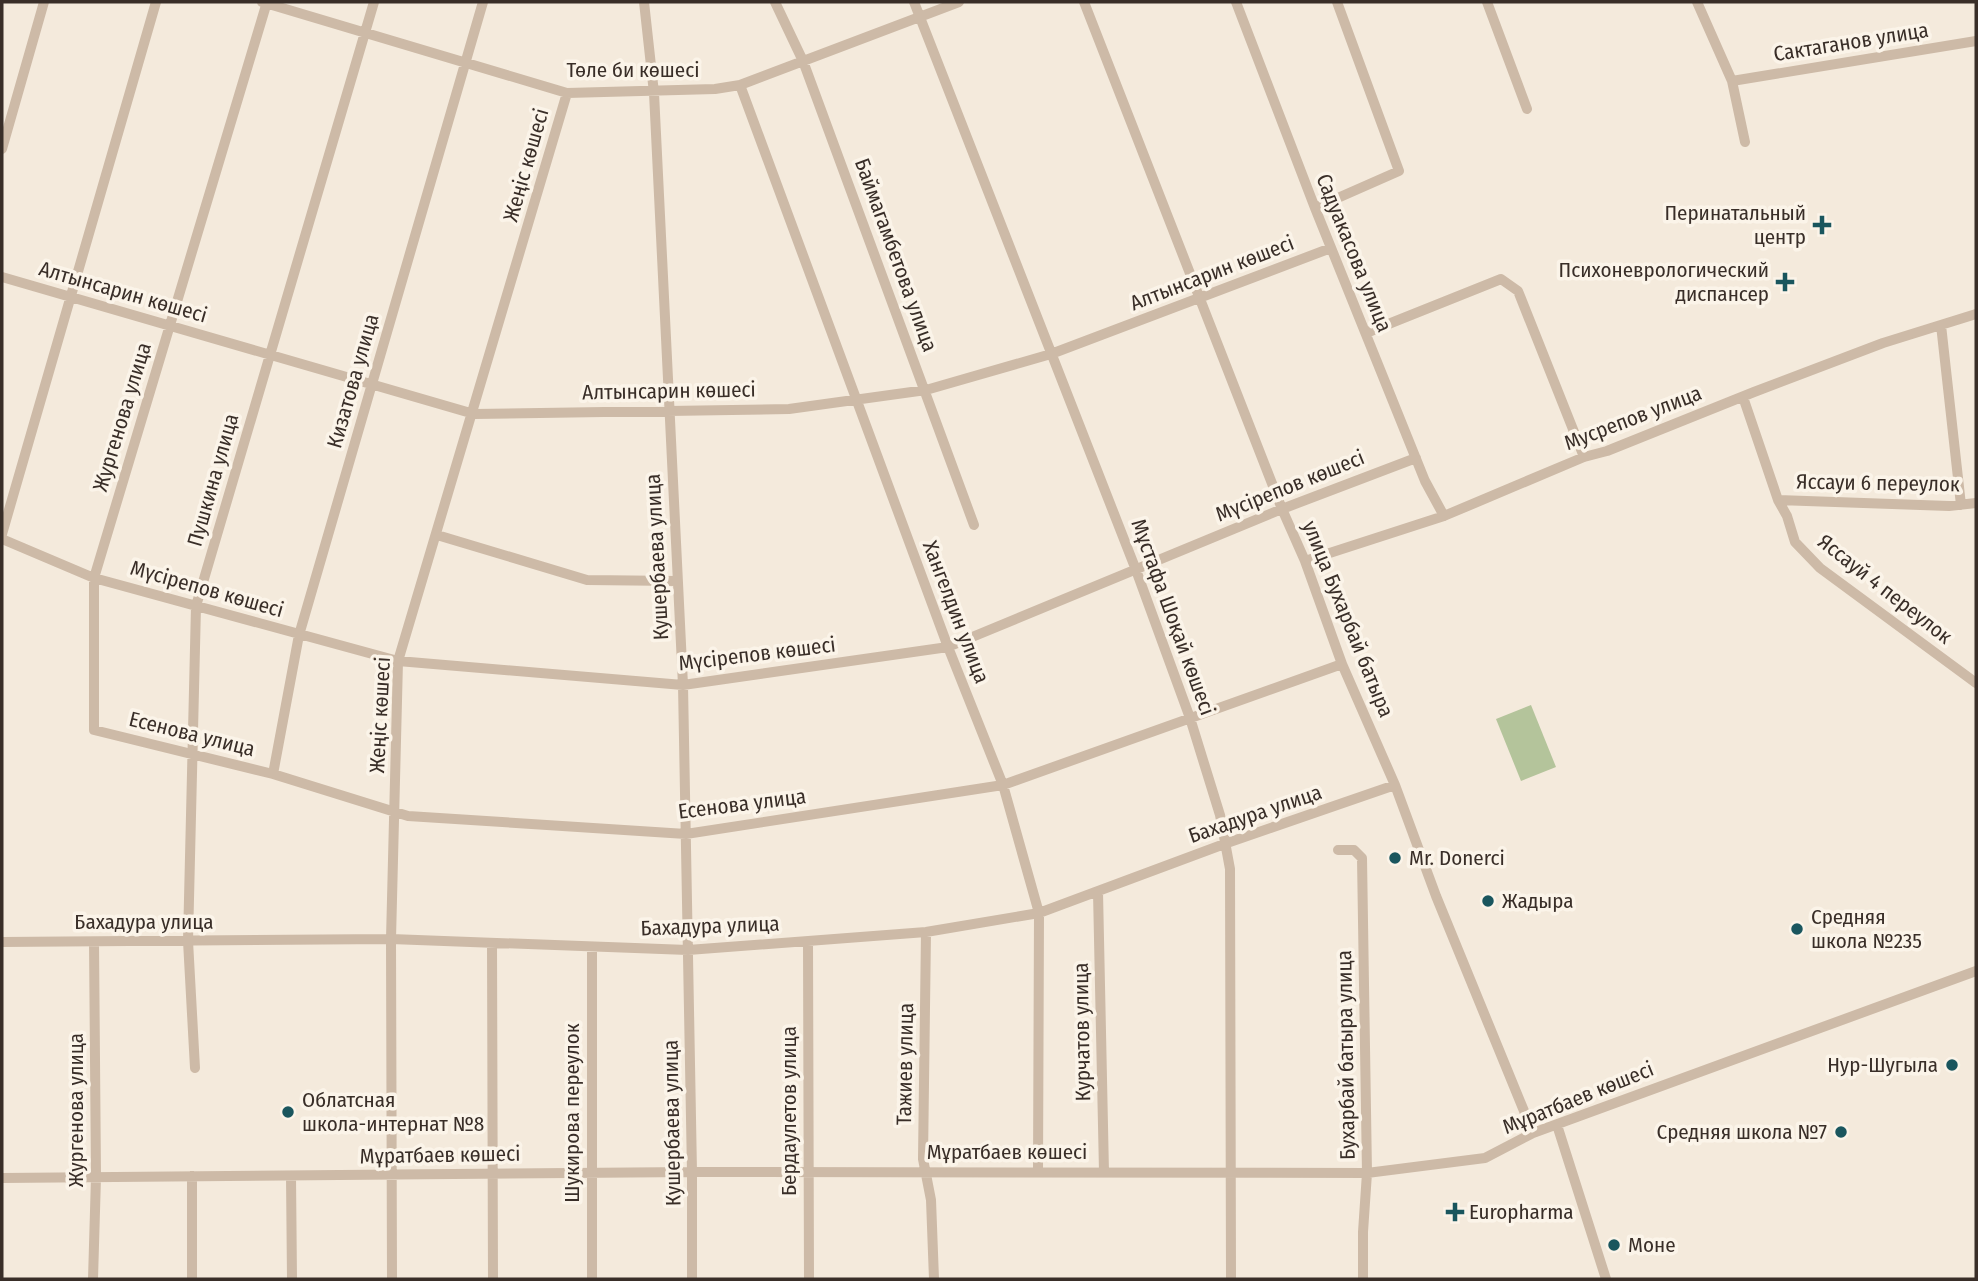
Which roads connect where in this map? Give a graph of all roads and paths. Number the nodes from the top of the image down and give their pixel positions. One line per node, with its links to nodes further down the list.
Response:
1 (44, 2): 26 (street)
2 (156, 2): 30 (street)
3 (265, 2): 16 (street, Төле би көшесі); 34 (street, Жургенова улица)
4 (374, 2): 16 (street, Пушкина улица)
5 (483, 2): 19 (street, Кизатова улица)
6 (644, 2): 22 (street, Кушербаева улица)
7 (775, 2): 18 (street, Баймагамбетова улица)
8 (914, 2): 15 (street, Мұстафа Шоқай көшесі)
9 (959, 2): 15 (street, Төле би көшесі)
10 (1084, 2): 31 (street, улица Бухарбай батыра)
11 (1236, 2): 27 (street, Садуакасова улица)
12 (1337, 2): 27 (street)
13 (1487, 2): 24 (street)
14 (1697, 2): 20 (street)
15 (920, 17): 18 (street, Төле би көшесі); 37 (street, Мұстафа Шоқай көшесі)
16 (365, 32): 19 (street, Төле би көшесі); 36 (street, Пушкина улица)
17 (1976, 41): 20 (street, Сактаганов улица)
18 (803, 61): 21 (street, Төле би көшесі); 39 (street, Баймагамбетова улица)
19 (466, 62): 23 (street, Төле би көшесі); 38 (street, Кизатова улица)
20 (1732, 81): 25 (street)
21 (740, 85): 22 (street, Төле би көшесі); 41 (street, Хангелдин улица)
22 (654, 92): 23 (street, Төле би көшесі); 42 (street, Кушербаева улица)
23 (568, 93): 43 (street, Жеңіс көшесі)
24 (1527, 110)
25 (1745, 142)
26 (2, 149)
27 (1315, 208): 28 (street, Садуакасова улица)
28 (1331, 248): 31 (street, Алтынсарин көшесі); 35 (street, Садуакасова улица)
29 (2, 277): 30 (street, Алтынсарин көшесі)
30 (72, 298): 34 (street, Алтынсарин көшесі); 53 (street)
31 (1199, 298): 37 (street, Алтынсарин көшесі); 49 (street, улица Бухарбай батыра)
32 (1976, 314): 33 (street, Мусрепов улица)
33 (1941, 325): 40 (street, Мусрепов улица); 48 (street)
34 (170, 326): 36 (street, Алтынсарин көшесі); 56 (street, Жургенова улица)
35 (1366, 333): 44 (street, Садуакасова улица); 45 (street)
36 (269, 354): 38 (street, Алтынсарин көшесі); 58 (street, Пушкина улица)
37 (1051, 354): 39 (street, Алтынсарин көшесі); 55 (street, Мұстафа Шоқай көшесі)
38 (372, 384): 43 (street, Алтынсарин көшесі); 59 (street, Кизатова улица)
39 (926, 390): 41 (street, Алтынсарин көшесі); 51 (street, Баймагамбетова улица)
40 (1743, 397): 45 (street, Мусрепов улица); 46 (street, Яссауй 4 переулок)
41 (857, 399): 42 (street, Алтынсарин көшесі); 60 (street, Хангелдин улица)
42 (668, 410): 43 (street, Алтынсарин көшесі); 57 (street, Кушербаева улица)
43 (474, 414): 52 (street, Жеңіс көшесі)
44 (1416, 457): 49 (street, Мүсірепов көшесі); 50 (street, Садуакасова улица)
45 (1584, 457): 50 (street, Мусрепов улица)
46 (1778, 500): 48 (street, Яссауи 6 переулок); 63 (street, Яссауй 4 переулок)
47 (1976, 503): 48 (street, Яссауи 6 переулок)
48 (1961, 505)
49 (1282, 509): 54 (street, улица Бухарбай батыра); 55 (street, Мүсірепов көшесі)
50 (1444, 516): 54 (street, Мусрепов улица)
51 (974, 525)
52 (437, 535): 57 (street); 61 (street, Жеңіс көшесі)
53 (2, 537): 56 (street, Мүсірепов көшесі)
54 (1305, 561): 62 (street, улица Бухарбай батыра)
55 (1136, 570): 60 (street, Мүсірепов көшесі); 65 (street, Мұстафа Шоқай көшесі)
56 (94, 578): 58 (street, Мүсірепов көшесі); 66 (street, Жургенова улица)
57 (677, 581): 64 (street, Кушербаева улица)
58 (196, 606): 59 (street, Мүсірепов көшесі); 67 (street, Пушкина улица)
59 (299, 635): 61 (street, Мүсірепов көшесі); 68 (street, Кизатова улица)
60 (948, 647): 64 (street, Мүсірепов көшесі); 69 (street, Хангелдин улица)
61 (398, 662): 64 (street, Мүсірепов көшесі); 71 (street, Жеңіс көшесі)
62 (1342, 664): 65 (street, Есенова улица); 70 (street, улица Бухарбай батыра)
63 (1976, 683)
64 (683, 685): 72 (street, Кушербаева улица)
65 (1190, 718): 69 (street, Есенова улица); 73 (street, Мұстафа Шоқай көшесі)
66 (94, 730): 67 (street, Есенова улица)
67 (192, 754): 68 (street, Есенова улица); 79 (street, Пушкина улица)
68 (273, 774): 71 (street, Есенова улица)
69 (1003, 785): 72 (street, Есенова улица); 76 (street, Хангелдин улица)
70 (1395, 785): 73 (street, Бахадура улица); 89 (street, улица Бухарбай батыра)
71 (395, 811): 72 (street, Есенова улица); 78 (street, Жеңіс көшесі)
72 (686, 834): 85 (street, Кушербаева улица)
73 (1227, 844): 75 (street, Бахадура улица); 98 (street, Мұстафа Шоқай көшесі)
74 (1338, 850): 96 (street, Бухарбай батыра улица)
75 (1098, 892): 76 (street, Бахадура улица); 95 (street, Курчатов улица)
76 (1039, 913): 77 (street, Бахадура улица); 94 (street, Хангелдин улица)
77 (926, 932): 82 (street, Бахадура улица); 90 (street, Тажиев улица)
78 (391, 939): 79 (street, Бахадура улица); 83 (street, Бахадура улица); 100 (street, Жеңіс көшесі)
79 (188, 941): 81 (street, Бахадура улица); 87 (street, Пушкина улица)
80 (2, 942): 81 (street, Бахадура улица)
81 (94, 942): 102 (street, Жургенова улица)
82 (807, 942): 85 (street, Бахадура улица); 93 (street, Бердаулетов улица)
83 (492, 943): 84 (street, Бахадура улица); 97 (street)
84 (592, 947): 85 (street, Бахадура улица); 91 (street, Шукирова переулок)
85 (688, 950): 92 (street, Кушербаева улица)
86 (1976, 971): 88 (street, Мұратбаев көшесі)
87 (195, 1068)
88 (1556, 1125): 89 (street, Мұратбаев көшесі); 115 (street)
89 (1533, 1133): 96 (street, Мұратбаев көшесі)
90 (924, 1171): 93 (street, Мұратбаев көшесі); 94 (street, Мұратбаев көшесі); 112 (street, Тажиев улица)
91 (591, 1172): 92 (street, Мұратбаев көшесі); 97 (street, Мұратбаев көшесі); 109 (street, Шукирова переулок)
92 (692, 1172): 93 (street, Мұратбаев көшесі); 110 (street, Кушербаева улица)
93 (808, 1172): 111 (street, Бердаулетов улица)
94 (1038, 1172): 95 (street, Мұратбаев көшесі)
95 (1104, 1172): 98 (street, Мұратбаев көшесі)
96 (1367, 1173): 98 (street, Мұратбаев көшесі); 114 (street, Бухарбай батыра улица)
97 (491, 1174): 100 (street, Мұратбаев көшесі); 108 (street)
98 (1231, 1174): 113 (street, Мұстафа Шоқай көшесі)
99 (290, 1175): 100 (street, Мұратбаев көшесі); 101 (street, Мұратбаев көшесі); 106 (street)
100 (392, 1175): 107 (street, Жеңіс көшесі)
101 (192, 1176): 102 (street, Мұратбаев көшесі); 105 (street)
102 (96, 1177): 103 (street, Мұратбаев көшесі); 104 (street, Жургенова улица)
103 (2, 1178)
104 (93, 1279)
105 (192, 1279)
106 (292, 1279)
107 (392, 1279)
108 (493, 1279)
109 (592, 1279)
110 (692, 1279)
111 (809, 1279)
112 (934, 1279)
113 (1231, 1279)
114 (1363, 1279)
115 (1606, 1279)

